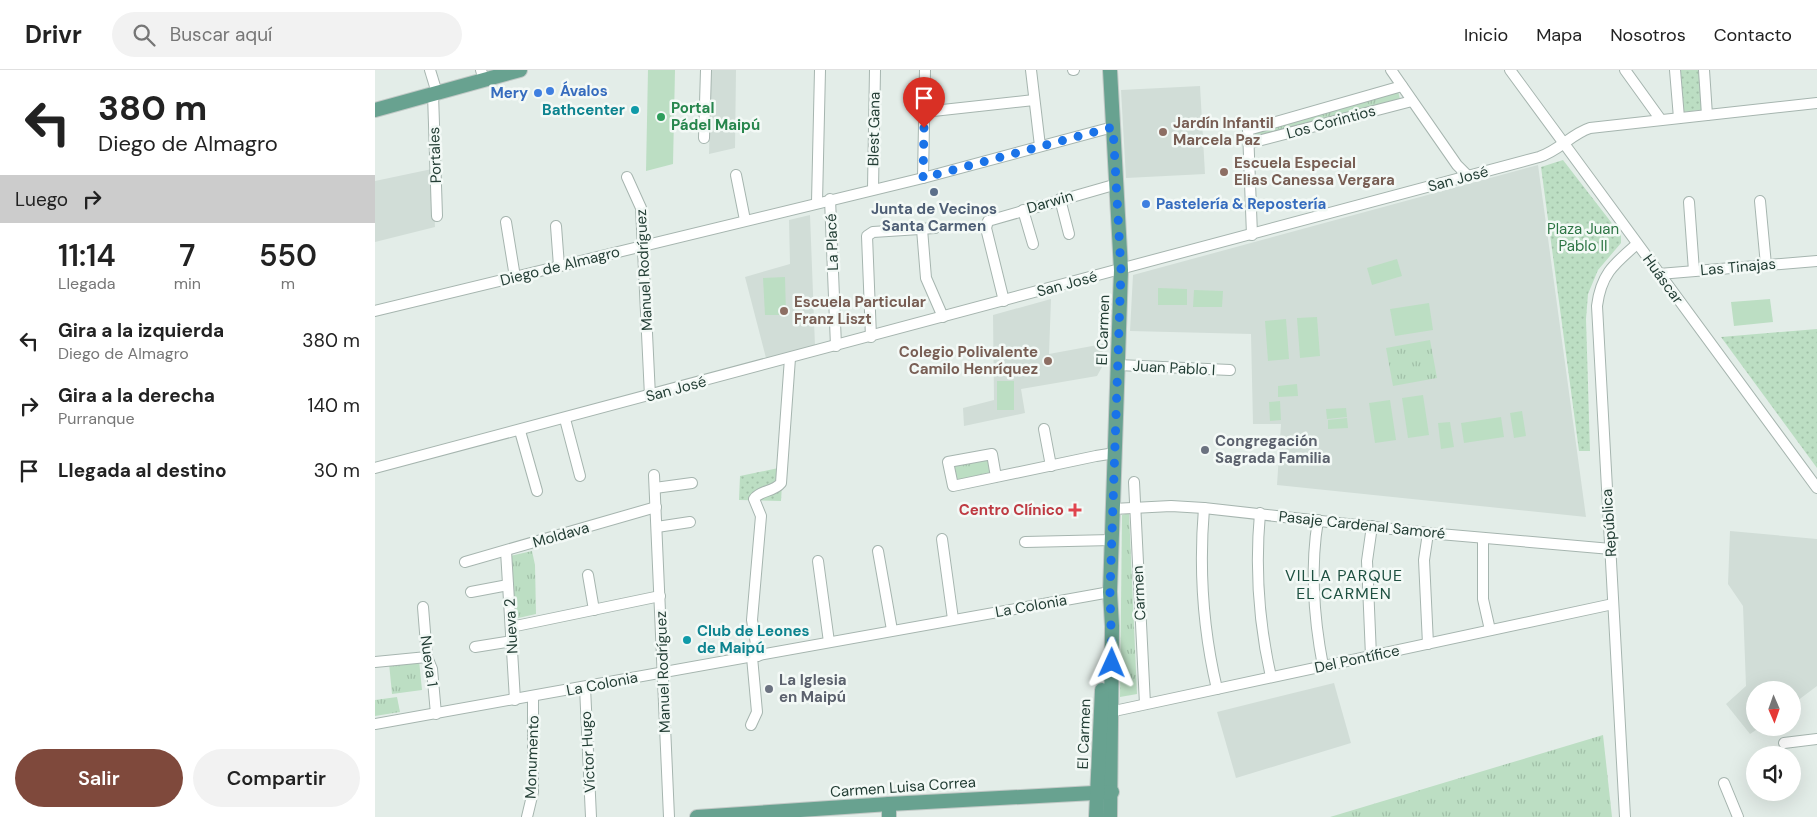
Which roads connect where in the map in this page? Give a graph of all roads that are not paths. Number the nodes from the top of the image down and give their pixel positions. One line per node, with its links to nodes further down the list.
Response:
1 (430, 70): 16 (street, Portales)
2 (520, 70): 14 (main road)
3 (706, 70): 26 (street)
4 (820, 70): 39 (street, La Placé)
5 (875, 70): 35 (street, Blest Gana)
6 (925, 70): 21 (street)
7 (1031, 70): 17 (street)
8 (1110, 70): 25 (main road, El Carmen)
9 (1391, 70): 15 (street)
10 (1510, 70): 28 (street, Huáscar)
11 (1625, 70): 24 (street)
12 (1675, 70): 23 (street)
13 (1704, 70): 22 (street)
14 (482, 75): 16 (main road)
15 (1402, 86): 18 (street); 27 (street)
16 (435, 94): 20 (main road); 42 (street, Portales)
17 (1034, 100): 21 (street); 29 (street)
18 (1412, 101): 27 (street, Los Corintios); 32 (street)
19 (1817, 102): 22 (street, San José)
20 (375, 110)
21 (924, 112): 33 (street)
22 (1707, 115): 23 (street, San José)
23 (1679, 118): 24 (street, San José)
24 (1661, 120): 28 (street, San José)
25 (1113, 127): 29 (street, Diego de Almagro); 34 (main road, El Carmen)
26 (704, 138)
27 (1250, 143): 49 (street)
28 (1564, 145): 32 (street, San José); 51 (street, Huáscar)
29 (1040, 146): 33 (street, Diego de Almagro)
30 (735, 175): 43 (street)
31 (627, 176): 52 (street, Manuel Rodríguez)
32 (1467, 176): 49 (street, San José)
33 (923, 178): 35 (street, Diego de Almagro)
34 (1117, 184): 37 (street, Darwin); 56 (main road, El Carmen)
35 (873, 189): 36 (street, Diego de Almagro)
36 (830, 198): 39 (street, Diego de Almagro); 64 (street, La Placé)
37 (1060, 199): 41 (street, Darwin); 48 (street)
38 (1760, 200): 54 (street)
39 (817, 202): 43 (street, Diego de Almagro)
40 (1689, 202): 57 (street)
41 (1023, 210): 50 (street); 60 (street, Darwin)
42 (437, 216)
43 (745, 220): 52 (street, Diego de Almagro)
44 (506, 222): 59 (street)
45 (556, 226): 55 (street)
46 (935, 228): 47 (street)
47 (922, 230): 62 (street); 63 (street)
48 (1069, 234)
49 (1252, 235): 56 (street, San José)
50 (1033, 244)
51 (1637, 244): 58 (street, Huáscar); 97 (street, República)
52 (643, 245): 55 (street, Diego de Almagro); 68 (street, Manuel Rodríguez)
53 (1817, 261): 54 (street, Las Tinajas)
54 (1766, 265): 57 (street, Las Tinajas)
55 (559, 266): 59 (street, Diego de Almagro)
56 (1121, 270): 60 (street, San José); 66 (main road, El Carmen)
57 (1694, 271): 58 (street, Las Tinajas)
58 (1659, 274): 81 (street, Huáscar)
59 (515, 277): 61 (street, Diego de Almagro)
60 (1004, 301): 62 (street, San José)
61 (375, 311)
62 (943, 317): 63 (street, San José)
63 (871, 337): 64 (street, San José)
64 (836, 346): 65 (street, San José)
65 (790, 358): 68 (street, San José); 118 (street)
66 (1118, 366): 67 (street, Juan Pablo I); 72 (main road, El Carmen)
67 (1229, 370)
68 (650, 396): 69 (street, San José)
69 (565, 419): 71 (street, San José); 76 (street)
70 (1044, 429): 73 (street)
71 (520, 431): 74 (street, San José); 82 (street)
72 (1115, 452): 73 (street); 86 (main road, El Carmen)
73 (1051, 466): 77 (street)
74 (375, 468)
75 (654, 475): 80 (street, Manuel Rodríguez)
76 (580, 476)
77 (996, 477): 77 (street)
78 (1135, 482): 84 (street, Carmen)
79 (692, 483): 80 (street)
80 (655, 488): 83 (street, Manuel Rodríguez)
81 (1817, 488)
82 (537, 491)
83 (656, 508): 91 (street, Manuel Rodríguez); 98 (street, Moldava)
84 (1135, 508): 85 (street, Pasaje Cardenal Samoré); 86 (street, Pasaje Cardenal Samoré); 129 (street, Carmen)
85 (1204, 508): 87 (street, Pasaje Cardenal Samoré); 126 (street)
86 (1113, 509): 95 (main road, El Carmen)
87 (1260, 513): 88 (street, Pasaje Cardenal Samoré); 124 (street)
88 (1318, 520): 90 (street, Pasaje Cardenal Samoré); 122 (street)
89 (690, 522): 91 (street)
90 (1372, 526): 92 (street, Pasaje Cardenal Samoré); 119 (street)
91 (657, 527): 106 (street, Manuel Rodríguez)
92 (1428, 533): 93 (street, Pasaje Cardenal Samoré); 116 (street)
93 (1483, 538): 97 (street, Pasaje Cardenal Samoré); 113 (street)
94 (941, 539): 110 (street)
95 (1112, 540): 96 (street); 105 (main road, El Carmen)
96 (1025, 542)
97 (1611, 549): 107 (street, República)
98 (506, 551): 101 (street, Moldava); 103 (street, Nueva 2)
99 (879, 551): 112 (street)
100 (818, 561): 115 (street)
101 (465, 562)
102 (588, 575): 109 (street)
103 (508, 585): 104 (street); 111 (street, Nueva 2)
104 (471, 592)
105 (1110, 592): 110 (street, La Colonia); 130 (main road, El Carmen)
106 (660, 596): 109 (street); 123 (street, Manuel Rodríguez)
107 (1613, 604): 113 (street, Del Pontífice); 145 (street, República)
108 (423, 607): 120 (street, Nueva 1)
109 (594, 610): 111 (street)
110 (953, 620): 112 (street, La Colonia)
111 (511, 627): 114 (street, Nueva 2)
112 (892, 630): 115 (street, La Colonia)
113 (1490, 630): 116 (street, Del Pontífice)
114 (511, 641): 117 (street); 128 (street, Nueva 2)
115 (829, 642): 118 (street, La Colonia)
116 (1428, 644): 119 (street, Del Pontífice)
117 (475, 647)
118 (755, 656): 123 (street, La Colonia); 133 (street)
119 (1371, 656): 122 (street, Del Pontífice)
120 (427, 657): 121 (street); 131 (street, Nueva 1)
121 (375, 662)
122 (1323, 666): 124 (street, Del Pontífice)
123 (663, 673): 125 (street, La Colonia); 141 (street, Manuel Rodríguez)
124 (1271, 678): 126 (street, Del Pontífice)
125 (585, 687): 127 (street, La Colonia); 140 (street, Víctor Hugo)
126 (1217, 689): 129 (street, Del Pontífice)
127 (533, 697): 128 (street, La Colonia); 139 (street, Monumento)
128 (515, 700): 131 (street, La Colonia)
129 (1145, 704): 130 (street, Del Pontífice)
130 (1106, 713): 137 (main road, El Carmen)
131 (436, 714): 132 (street, La Colonia)
132 (375, 724)
133 (751, 725)
134 (1817, 739): 135 (street)
135 (1784, 743)
136 (1724, 783): 146 (street)
137 (1105, 792): 138 (main road, Carmen Luisa Correa); 143 (main road, El Carmen); 144 (main road, El Carmen)
138 (889, 810): 142 (main road, Carmen Luisa Correa)
139 (527, 817)
140 (591, 817)
141 (669, 817)
142 (697, 817)
143 (1096, 817)
144 (1110, 817)
145 (1625, 817)
146 (1738, 817)

